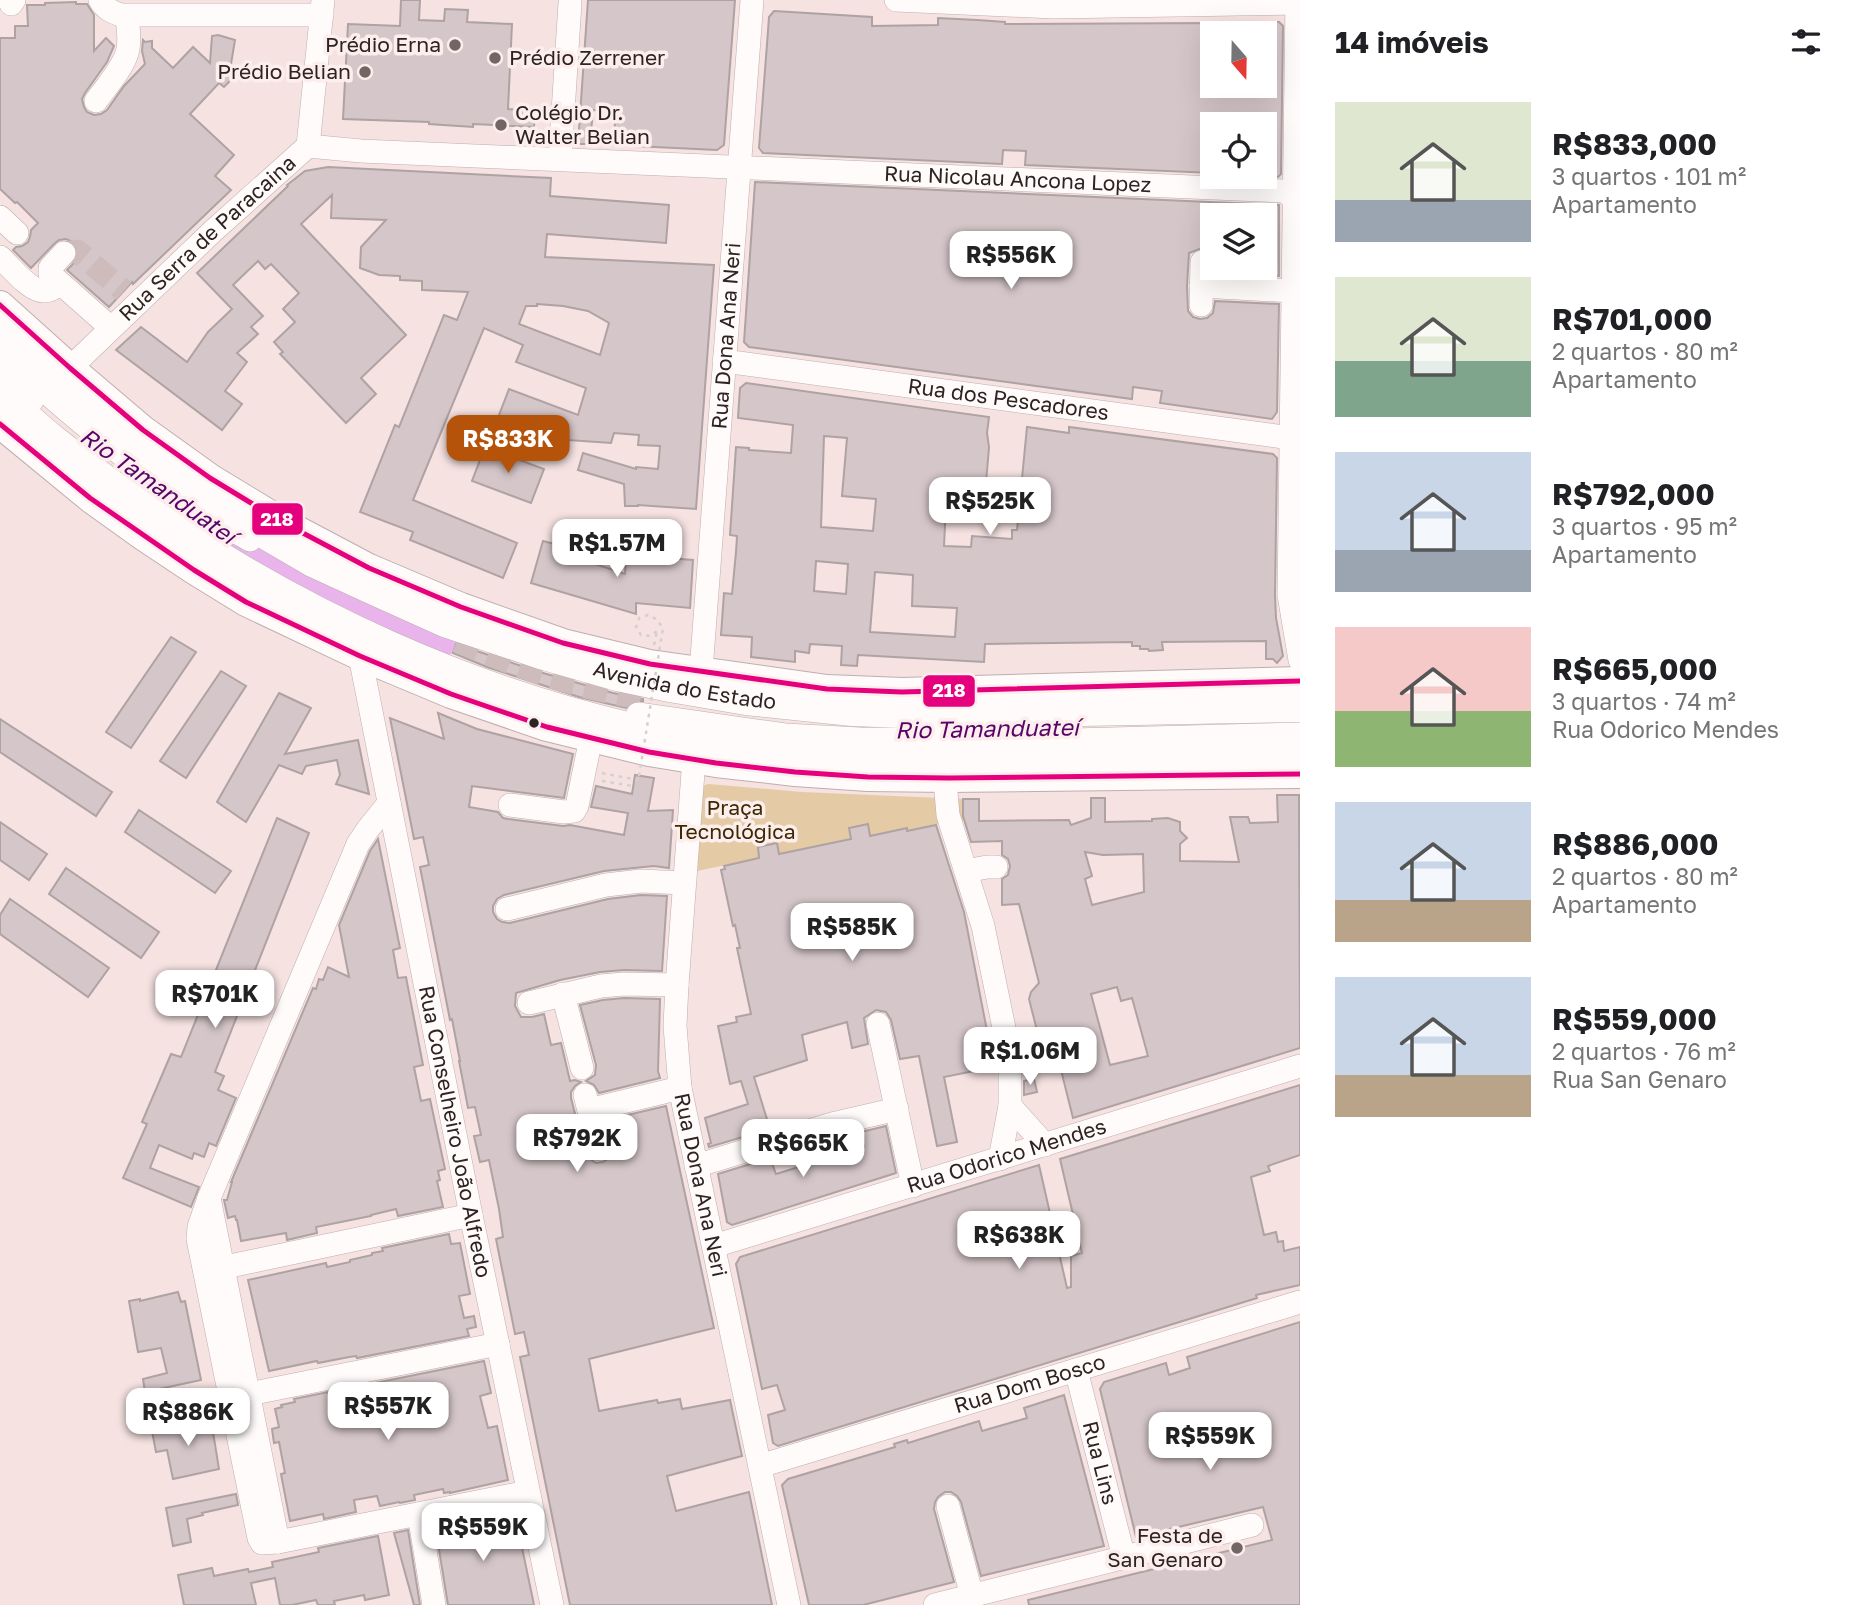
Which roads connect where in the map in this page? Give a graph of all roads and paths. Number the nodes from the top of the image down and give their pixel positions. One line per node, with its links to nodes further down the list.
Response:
1 (100, 0): 8 (street)
2 (751, 0): 12 (street, Rua Dona Ana Neri)
3 (896, 0): 6 (street)
4 (1298, 2): 6 (street); 13 (street)
5 (570, 3): 11 (street)
6 (1054, 3)
7 (322, 8): 8 (street); 10 (street)
8 (127, 16): 9 (street)
9 (96, 101)
10 (308, 146): 11 (street, Rua Serra de Paracaina); 22 (street, Rua Serra de Paracaina)
11 (559, 159): 12 (street, Rua Serra de Paracaina)
12 (739, 167): 13 (street, Rua Nicolau Ancona Lopez); 25 (street, Rua Dona Ana Neri)
13 (1297, 201): 20 (street)
14 (0, 217): 15 (street)
15 (18, 233)
16 (64, 253): 19 (street)
17 (0, 257): 19 (street)
18 (1201, 280): 20 (street)
19 (60, 284): 22 (street)
20 (1293, 291): 30 (street)
21 (0, 305): 26 (main road, Avenida do Estado)
22 (111, 328): 26 (street, Rua Serra de Paracaina)
23 (0, 330): 36 (highway, Avenida do Estado)
24 (0, 351): 27 (street)
25 (724, 361): 30 (street, Rua dos Pescadores); 34 (street, Rua Dona Ana Neri)
26 (70, 368): 34 (main road, Avenida do Estado)
27 (0, 373)
28 (0, 394): 40 (highway)
29 (2, 430): 32 (main road)
30 (1291, 438): 33 (street)
31 (657, 631): 42 (path, bridge)
32 (360, 656): 39 (main road); 47 (street, Rua Conselheiro João Alfredo)
33 (1300, 660)
34 (701, 671): 35 (main road, Avenida do Estado)
35 (1300, 681)
36 (1300, 706)
37 (1300, 719): 38 (street)
38 (1300, 734)
39 (591, 738): 41 (main road); 48 (street)
40 (1300, 753)
41 (694, 760): 44 (main road); 51 (street, Rua Dona Ana Neri)
42 (601, 773)
43 (1300, 774): 44 (main road)
44 (949, 778): 50 (street)
45 (601, 781): 46 (path)
46 (633, 786)
47 (389, 803): 67 (street, Rua Conselheiro João Alfredo); 69 (street)
48 (510, 805)
49 (996, 867): 50 (street)
50 (966, 871): 60 (street)
51 (684, 883): 52 (street); 53 (street, Rua Dona Ana Neri)
52 (507, 909)
53 (677, 985): 54 (street); 59 (street, Rua Dona Ana Neri)
54 (563, 994): 55 (street); 58 (street)
55 (529, 1003)
56 (878, 1024): 61 (street)
57 (1300, 1066): 62 (street, Rua Odorico Mendes)
58 (582, 1068)
59 (680, 1088): 63 (street); 65 (street, Rua Dona Ana Neri)
60 (1010, 1105): 62 (street); 64 (street)
61 (897, 1109): 65 (street); 66 (street)
62 (1045, 1145): 64 (street, Rua Odorico Mendes)
63 (599, 1149)
64 (1000, 1159): 66 (street, Rua Odorico Mendes)
65 (696, 1166): 68 (street, Rua Dona Ana Neri)
66 (913, 1186): 68 (street, Rua Odorico Mendes)
67 (471, 1215): 69 (street); 71 (street, Rua Conselheiro João Alfredo)
68 (713, 1246): 74 (street, Rua Dona Ana Neri)
69 (213, 1269): 73 (street)
70 (1300, 1302): 72 (street, Rua Dom Bosco)
71 (499, 1344): 73 (street); 75 (street, Rua Conselheiro João Alfredo)
72 (1076, 1370): 74 (street, Rua Dom Bosco); 79 (street, Rua Lins)
73 (239, 1396): 77 (street)
74 (760, 1466): 83 (street, Rua Dona Ana Neri)
75 (528, 1492): 77 (street); 82 (street, Rua Conselheiro João Alfredo)
76 (948, 1506): 80 (street)
77 (419, 1514): 81 (street)
78 (1252, 1525): 79 (street)
79 (1124, 1558): 80 (street)
80 (972, 1596): 84 (street)
81 (434, 1605)
82 (552, 1605)
83 (789, 1605)
84 (935, 1605)

